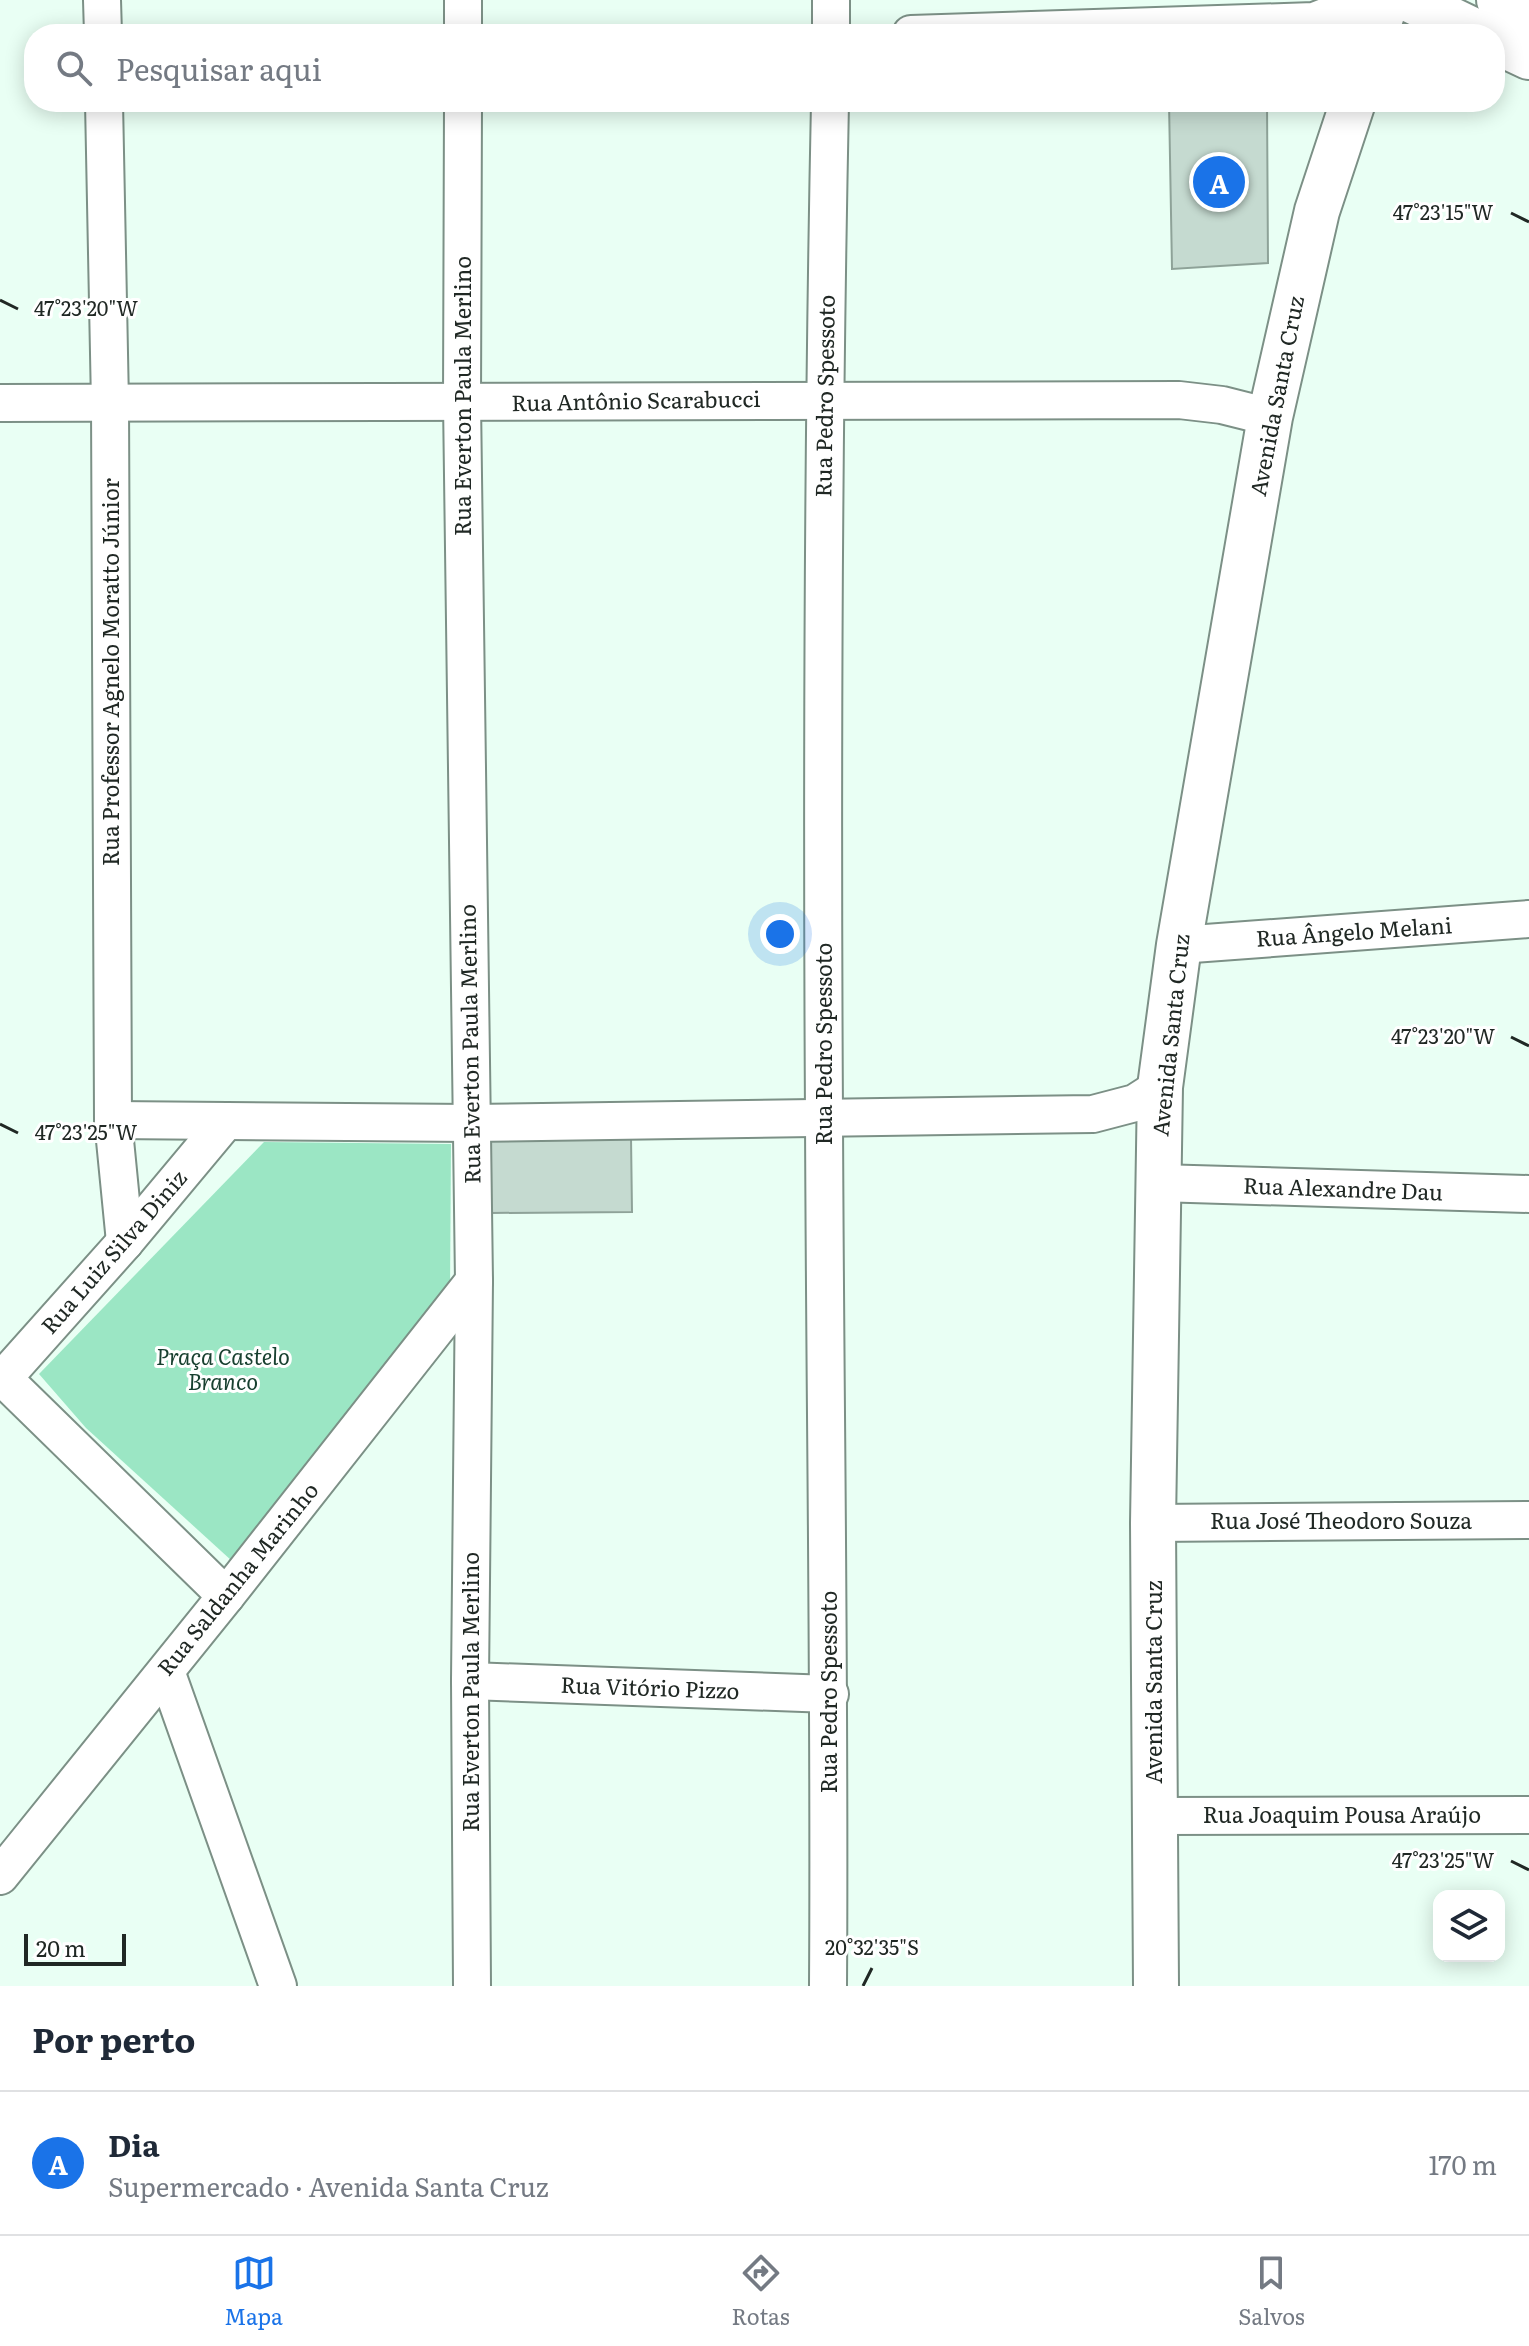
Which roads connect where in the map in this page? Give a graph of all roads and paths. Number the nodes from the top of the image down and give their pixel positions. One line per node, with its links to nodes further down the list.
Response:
1 (102, 0): 9 (street)
2 (463, 0): 10 (street)
3 (831, 0): 11 (street)
4 (1369, 0): 12 (street)
5 (1387, 0): 13 (street)
6 (1410, 0): 14 (street)
7 (1499, 0): 8 (street)
8 (1529, 14)
9 (103, 24)
10 (463, 24)
11 (831, 24)
12 (1221, 24)
13 (1379, 24)
14 (1460, 24)
15 (1505, 46): 16 (street)
16 (1529, 57)
17 (104, 112): 24 (street, Rua Professor Agnelo Moratto Júnior)
18 (463, 112): 22 (street, Rua Everton Paula Merlino)
19 (830, 112): 21 (street, Rua Pedro Spessoto)
20 (1350, 112): 25 (street, Avenida Santa Cruz)
21 (824, 399): 22 (street, Rua Antônio Scarabucci); 25 (street, Rua Antônio Scarabucci); 29 (street, Rua Pedro Spessoto)
22 (462, 402): 24 (street, Rua Antônio Scarabucci); 32 (street, Rua Everton Paula Merlino)
23 (0, 403): 24 (street, Rua Antônio Scarabucci)
24 (110, 403): 30 (street, Rua Professor Agnelo Moratto Júnior)
25 (1270, 417): 27 (street, Avenida Santa Cruz)
26 (1529, 919): 27 (street, Rua Ângelo Melani)
27 (1179, 945): 28 (street, Avenida Santa Cruz)
28 (1160, 1087): 29 (street); 33 (street, Avenida Santa Cruz)
29 (824, 1117): 32 (street); 43 (street, Rua Pedro Spessoto)
30 (113, 1120): 31 (street); 35 (street, Rua Professor Agnelo Moratto Júnior)
31 (226, 1121): 32 (street); 35 (street, Rua Luiz Silva Diniz)
32 (471, 1123): 36 (street, Rua Everton Paula Merlino)
33 (1158, 1183): 34 (street, Rua Alexandre Dau); 39 (street, Avenida Santa Cruz)
34 (1529, 1194)
35 (125, 1242): 37 (street, Rua Luiz Silva Diniz)
36 (474, 1281): 40 (street, Rua Saldanha Marinho); 42 (street, Rua Everton Paula Merlino)
37 (1, 1378): 40 (street)
38 (1529, 1520): 39 (street, Rua José Theodoro Souza)
39 (1153, 1523): 45 (street, Avenida Santa Cruz)
40 (226, 1596): 41 (street, Rua Saldanha Marinho)
41 (166, 1671): 46 (street, Rua Saldanha Marinho); 47 (street)
42 (470, 1681): 43 (street, Rua Vitório Pizzo); 48 (street, Rua Everton Paula Merlino)
43 (830, 1694): 49 (street, Rua Pedro Spessoto)
44 (1529, 1815): 45 (street, Rua Joaquim Pousa Araújo)
45 (1155, 1816): 50 (street, Avenida Santa Cruz)
46 (0, 1876)
47 (278, 1986)
48 (472, 1986)
49 (828, 1986)
50 (1156, 1986)

